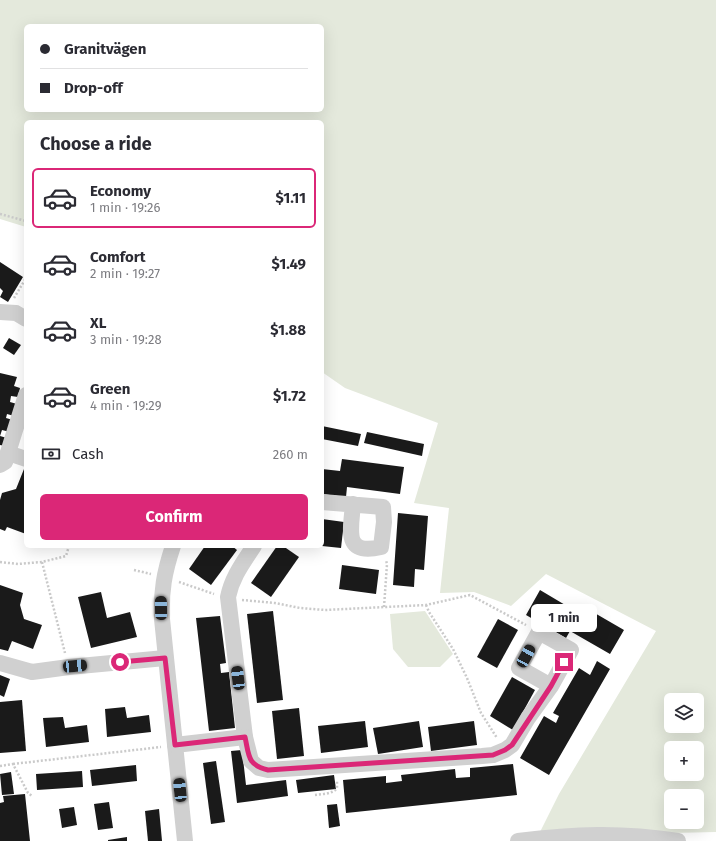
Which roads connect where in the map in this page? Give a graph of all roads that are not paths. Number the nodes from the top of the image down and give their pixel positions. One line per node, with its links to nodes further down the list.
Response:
1 (3, 312): 2 (street)
2 (24, 318)
3 (24, 401): 5 (street)
4 (24, 458): 5 (street)
5 (4, 459)
6 (324, 502): 7 (street)
7 (353, 504): 7 (street)
8 (172, 548): 10 (street)
9 (253, 548): 13 (street)
10 (165, 658): 11 (street); 14 (street)
11 (0, 663)
12 (551, 686): 12 (street); 13 (street)
13 (245, 737): 14 (street)
14 (175, 745): 15 (street)
15 (185, 841)
16 (518, 841): 17 (street)
17 (678, 841)

